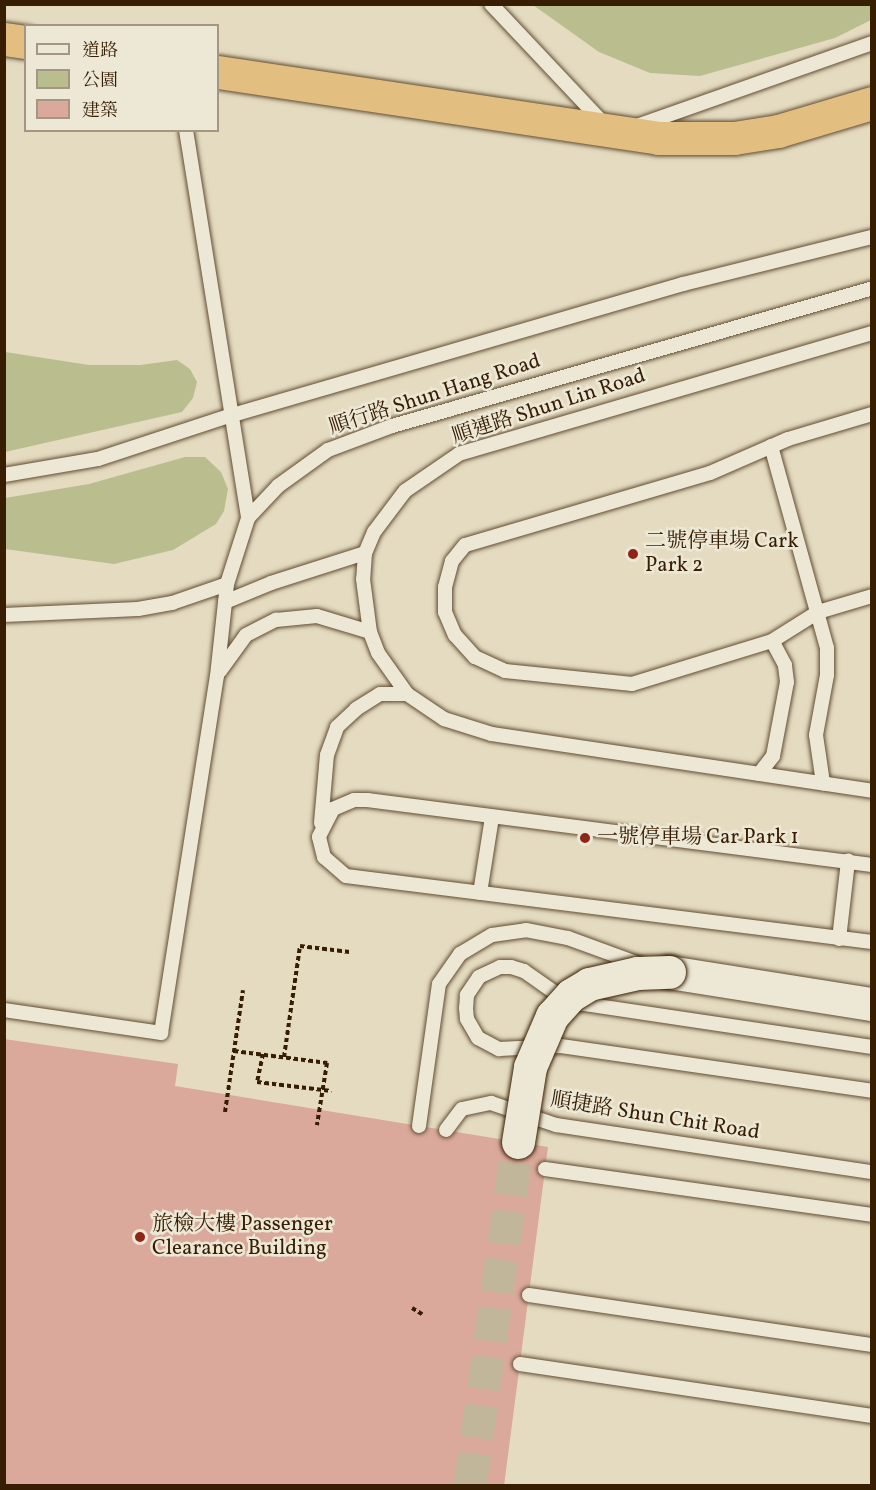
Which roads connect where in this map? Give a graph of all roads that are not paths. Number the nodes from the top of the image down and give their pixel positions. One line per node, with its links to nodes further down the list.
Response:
1 (491, 4): 8 (lane)
2 (4, 39): 3 (highway)
3 (24, 42)
4 (872, 43): 8 (lane)
5 (219, 72): 8 (highway)
6 (872, 103): 8 (highway)
7 (186, 132): 13 (lane)
8 (613, 134)
9 (872, 237): 13 (lane)
10 (872, 288): 16 (lane, 順行路 Shun Hang Road)
11 (872, 333): 17 (lane, 順連路 Shun Lin Road)
12 (872, 414): 14 (lane)
13 (229, 416): 15 (lane); 16 (lane)
14 (771, 446): 21 (lane); 24 (lane)
15 (4, 475)
16 (248, 518): 18 (lane, 順行路 Shun Hang Road)
17 (365, 553): 20 (lane); 23 (lane, 順連路 Shun Lin Road)
18 (227, 584): 20 (lane, 順行路 Shun Hang Road); 22 (lane)
19 (872, 596): 21 (lane)
20 (225, 602): 25 (lane, 順行路 Shun Hang Road)
21 (818, 612): 24 (lane); 28 (lane)
22 (4, 615)
23 (370, 632): 25 (lane); 26 (lane, 順連路 Shun Lin Road)
24 (772, 641): 27 (lane)
25 (217, 676): 41 (lane, 順行路 Shun Hang Road)
26 (407, 694): 27 (lane, 順連路 Shun Lin Road); 31 (lane)
27 (759, 774): 28 (lane, 順連路 Shun Lin Road)
28 (823, 783): 29 (lane, 順連路 Shun Lin Road)
29 (872, 791)
30 (492, 817): 31 (lane); 32 (lane); 34 (lane)
31 (321, 828): 34 (lane)
32 (848, 861): 33 (lane); 35 (lane)
33 (872, 865)
34 (480, 893): 35 (lane)
35 (839, 939): 36 (lane)
36 (872, 942)
37 (669, 972): 38 (street); 44 (lane); 46 (street, bridge)
38 (800, 993): 39 (lane); 40 (street)
39 (872, 994)
40 (872, 1004)
41 (4, 1010)
42 (872, 1047): 43 (lane)
43 (872, 1091)
44 (419, 1126)
45 (446, 1130): 48 (lane, 順捷路 Shun Chit Road)
46 (518, 1142)
47 (545, 1169): 49 (lane)
48 (872, 1172)
49 (872, 1215)
50 (529, 1295): 51 (lane)
51 (872, 1345)
52 (520, 1364): 53 (lane)
53 (872, 1416)

